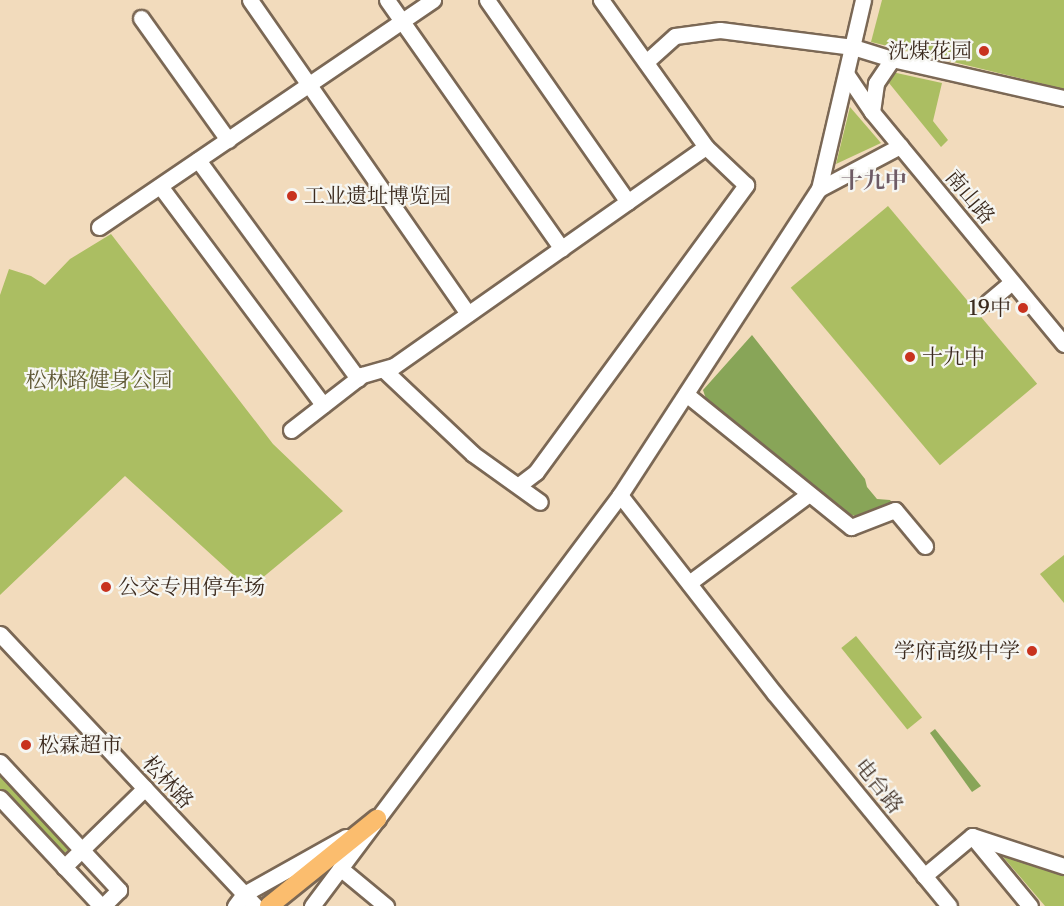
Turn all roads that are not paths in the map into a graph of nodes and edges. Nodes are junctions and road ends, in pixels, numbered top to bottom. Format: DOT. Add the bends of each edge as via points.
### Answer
graph roads {
  1 [pos="250,0"];
  2 [pos="387,0"];
  3 [pos="433,0"];
  4 [pos="487,0"];
  5 [pos="601,0"];
  6 [pos="863,0"];
  7 [pos="141,18"];
  8 [pos="402,21"];
  9 [pos="853,47"];
  10 [pos="892,60"];
  11 [pos="646,63"];
  12 [pos="847,75"];
  13 [pos="309,85"];
  14 [pos="1064,98"];
  15 [pos="872,112"];
  16 [pos="228,140"];
  17 [pos="900,146"];
  18 [pos="706,147"];
  19 [pos="198,160"];
  20 [pos="160,186"];
  21 [pos="819,189"];
  22 [pos="628,202"];
  23 [pos="99,227"];
  24 [pos="562,249"];
  25 [pos="1012,282"];
  26 [pos="988,302"];
  27 [pos="468,315"];
  28 [pos="1064,345"];
  29 [pos="384,370"];
  30 [pos="358,379"];
  31 [pos="686,394"];
  32 [pos="323,405"];
  33 [pos="291,430"];
  34 [pos="519,484"];
  35 [pos="809,494"];
  36 [pos="620,495"];
  37 [pos="540,502"];
  38 [pos="925,546"];
  39 [pos="689,583"];
  40 [pos="0,634"];
  41 [pos="0,762"];
  42 [pos="145,788"];
  43 [pos="0,798"];
  44 [pos="376,819"];
  45 [pos="972,837"];
  46 [pos="82,850"];
  47 [pos="1064,866"];
  48 [pos="64,867"];
  49 [pos="340,868"];
  50 [pos="924,876"];
  51 [pos="239,900"];
  52 [pos="106,905"];
  53 [pos="255,906"];
  54 [pos="269,906"];
  55 [pos="312,906"];
  56 [pos="387,906"];
  57 [pos="949,906"];
  58 [pos="1030,906"];
  1 -- 13 [label="street"];
  2 -- 8 [label="street"];
  3 -- 8 [label="street"];
  4 -- 22 [label="street"];
  5 -- 11 [label="street"];
  6 -- 9 [label="street"];
  7 -- 16 [label="street"];
  8 -- 13 [label="street"];
  8 -- 24 [label="street"];
  9 -- 10 [label="street"];
  9 -- 11 [label="street" via="720,30 675,36"];
  9 -- 12 [label="street"];
  10 -- 14 [label="street"];
  10 -- 15 [label="street" via="876,83"];
  11 -- 18 [label="street"];
  12 -- 15 [label="street, 南山路"];
  12 -- 21 [label="street"];
  13 -- 16 [label="street"];
  13 -- 27 [label="street"];
  15 -- 17 [label="street, 南山路"];
  16 -- 19 [label="street"];
  17 -- 21 [label="street"];
  17 -- 25 [label="street, 南山路"];
  18 -- 22 [label="street"];
  18 -- 34 [label="street" via="746,185 536,472"];
  19 -- 20 [label="street"];
  19 -- 30 [label="street"];
  20 -- 23 [label="street"];
  20 -- 32 [label="street"];
  21 -- 31 [label="street"];
  22 -- 24 [label="street"];
  24 -- 27 [label="street"];
  25 -- 26 [label="street"];
  25 -- 28 [label="street, 南山路"];
  27 -- 29 [label="street"];
  29 -- 30 [label="street"];
  29 -- 34 [label="street" via="473,454"];
  30 -- 32 [label="street"];
  31 -- 35 [label="street"];
  31 -- 36 [label="street"];
  32 -- 33 [label="street"];
  34 -- 37 [label="street"];
  35 -- 38 [label="street" via="851,527 895,510"];
  35 -- 39 [label="street"];
  36 -- 39 [label="street, 电台路"];
  36 -- 44 [label="street"];
  39 -- 50 [label="street, 电台路"];
  40 -- 42 [label="street, 松林路"];
  41 -- 46 [label="street"];
  42 -- 46 [label="street"];
  42 -- 51 [label="street, 松林路"];
  43 -- 48 [label="street"];
  44 -- 49 [label="street"];
  44 -- 51 [label="street"];
  44 -- 54 [label="main road"];
  45 -- 47 [label="street"];
  45 -- 50 [label="street"];
  45 -- 58 [label="street"];
  46 -- 48 [label="street"];
  46 -- 52 [label="street" via="118,890"];
  48 -- 52 [label="street"];
  49 -- 55 [label="street"];
  49 -- 56 [label="street"];
  50 -- 57 [label="street, 电台路"];
  51 -- 53 [label="street, 松林路"];
}
